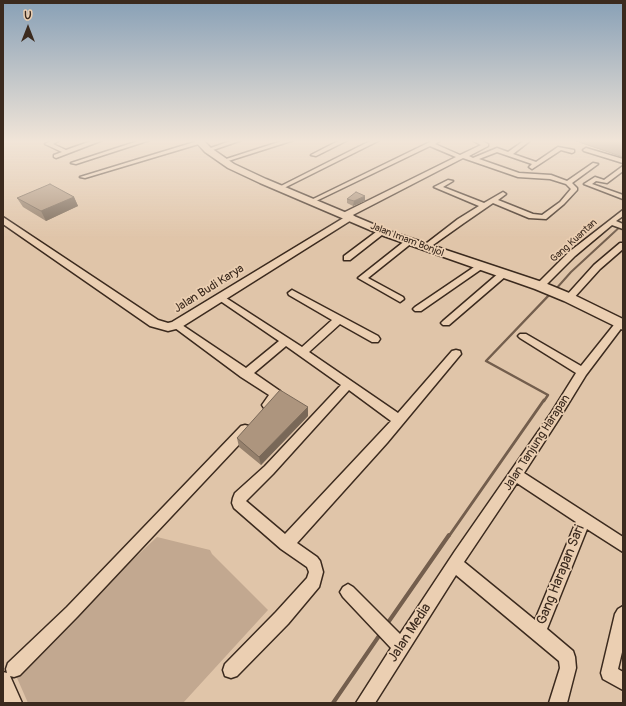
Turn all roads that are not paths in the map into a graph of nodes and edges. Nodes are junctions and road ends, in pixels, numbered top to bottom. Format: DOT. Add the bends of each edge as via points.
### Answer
graph roads {
  1 [pos="99,173"];
  2 [pos="245,173"];
  3 [pos="310,173"];
  4 [pos="370,173"];
  5 [pos="441,173"];
  6 [pos="512,173"];
  7 [pos="522,173"];
  8 [pos="539,173"];
  9 [pos="582,173"];
  10 [pos="617,173"];
  11 [pos="518,175"];
  12 [pos="544,176"];
  13 [pos="83,178"];
  14 [pos="450,181"];
  15 [pos="428,183"];
  16 [pos="568,183"];
  17 [pos="280,188"];
  18 [pos="503,194"];
  19 [pos="623,197"];
  20 [pos="312,201"];
  21 [pos="494,201"];
  22 [pos="485,206"];
  23 [pos="623,212"];
  24 [pos="348,216"];
  25 [pos="3,220"];
  26 [pos="617,224"];
  27 [pos="384,231"];
  28 [pos="410,242"];
  29 [pos="623,245"];
  30 [pos="426,248"];
  31 [pos="347,258"];
  32 [pos="480,266"];
  33 [pos="503,274"];
  34 [pos="541,286"];
  35 [pos="292,293"];
  36 [pos="567,297"];
  37 [pos="220,298"];
  38 [pos="400,299"];
  39 [pos="418,309"];
  40 [pos="340,320"];
  41 [pos="446,323"];
  42 [pos="622,324"];
  43 [pos="176,325"];
  44 [pos="524,336"];
  45 [pos="375,339"];
  46 [pos="286,342"];
  47 [pos="302,352"];
  48 [pos="456,354"];
  49 [pos="582,372"];
  50 [pos="245,374"];
  51 [pos="347,385"];
  52 [pos="399,420"];
  53 [pos="516,475"];
  54 [pos="584,519"];
  55 [pos="286,544"];
  56 [pos="623,545"];
  57 [pos="455,564"];
  58 [pos="348,592"];
  59 [pos="623,614"];
  60 [pos="538,632"];
  61 [pos="400,644"];
  62 [pos="231,670"];
  63 [pos="9,674"];
  64 [pos="623,682"];
  65 [pos="14,703"];
  66 [pos="365,703"];
  67 [pos="558,703"];
  1 -- 13 [label="street"];
  2 -- 17 [label="main road, Jalan Imam Bonjol"];
  3 -- 17 [label="street"];
  4 -- 20 [label="street"];
  5 -- 15 [label="street"];
  6 -- 11 [label="street"];
  7 -- 11 [label="street"];
  8 -- 12 [label="street"];
  9 -- 16 [label="street"];
  10 -- 19 [label="street" via="605,182 595,179 587,184"];
  11 -- 12 [label="street"];
  12 -- 16 [label="street"];
  14 -- 15 [label="street"];
  15 -- 22 [label="street"];
  15 -- 24 [label="street"];
  16 -- 21 [label="street" via="574,188 574,192 543,217 532,216"];
  17 -- 20 [label="main road, Jalan Imam Bonjol"];
  18 -- 21 [label="street"];
  20 -- 24 [label="main road, Jalan Imam Bonjol"];
  21 -- 22 [label="street"];
  22 -- 30 [label="street"];
  23 -- 26 [label="street, Gang Kuantan"];
  24 -- 27 [label="main road, Jalan Imam Bonjol"];
  24 -- 37 [label="street, Jalan Budi Karya"];
  25 -- 43 [label="street, Jalan Budi Karya" via="154,324 165,327"];
  26 -- 34 [label="street, Gang Kuantan" via="572,254"];
  27 -- 28 [label="main road, Jalan Imam Bonjol"];
  27 -- 31 [label="street"];
  28 -- 30 [label="main road, Jalan Imam Bonjol"];
  28 -- 38 [label="street" via="362,278"];
  29 -- 36 [label="street"];
  30 -- 32 [label="main road, Jalan Imam Bonjol"];
  32 -- 33 [label="main road, Jalan Imam Bonjol"];
  32 -- 39 [label="street"];
  33 -- 34 [label="main road, Jalan Imam Bonjol"];
  33 -- 41 [label="street"];
  34 -- 36 [label="main road, Jalan Imam Bonjol"];
  35 -- 40 [label="street"];
  36 -- 42 [label="main road, Jalan Imam Bonjol"];
  37 -- 43 [label="street, Jalan Budi Karya"];
  37 -- 46 [label="street"];
  40 -- 45 [label="street"];
  40 -- 47 [label="street"];
  42 -- 49 [label="street, Jalan Tanjung Harapan"];
  43 -- 50 [label="street"];
  44 -- 49 [label="street"];
  46 -- 47 [label="street"];
  46 -- 50 [label="street"];
  47 -- 51 [label="street"];
  48 -- 52 [label="street"];
  49 -- 53 [label="street, Jalan Tanjung Harapan"];
  50 -- 63 [label="street" via="276,395 72,612"];
  51 -- 52 [label="street"];
  51 -- 55 [label="street" via="240,498 240,503"];
  52 -- 55 [label="street"];
  53 -- 54 [label="street"];
  53 -- 57 [label="street, Jalan Tanjung Harapan"];
  54 -- 56 [label="street"];
  54 -- 60 [label="street, Gang Harapan Sari"];
  55 -- 62 [label="street" via="312,562 316,569 315,579 282,618"];
  57 -- 60 [label="street, Gang Harapan Sari"];
  57 -- 61 [label="street, Jalan Media"];
  58 -- 61 [label="street"];
  59 -- 64 [label="street" via="609,673"];
  60 -- 67 [label="street, Gang Harapan Sari" via="568,660"];
  61 -- 66 [label="street, Jalan Media"];
  63 -- 65 [label="street"];
}
